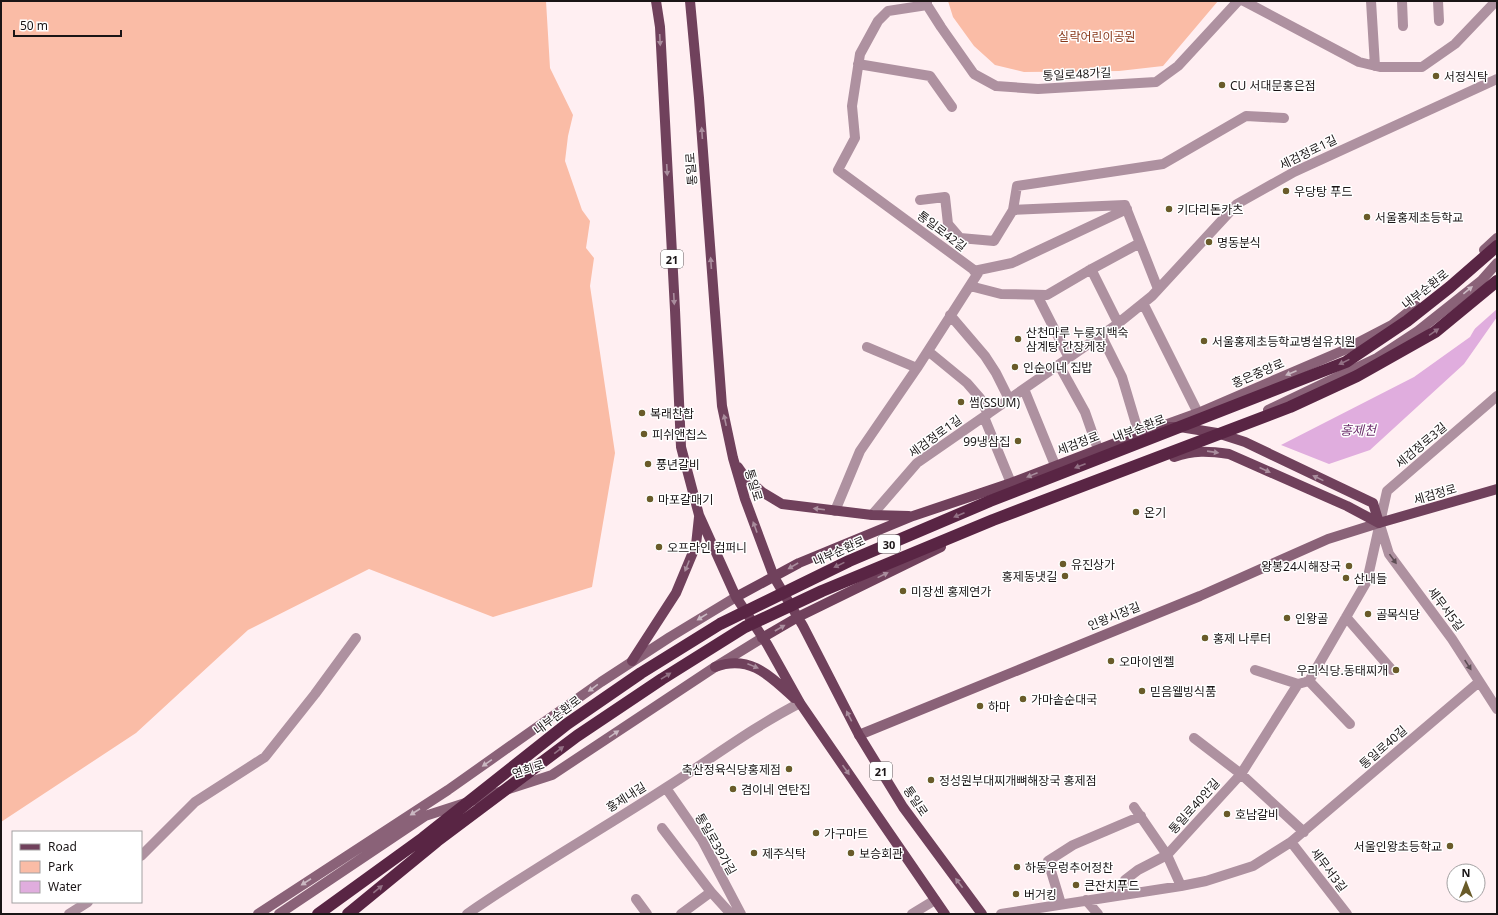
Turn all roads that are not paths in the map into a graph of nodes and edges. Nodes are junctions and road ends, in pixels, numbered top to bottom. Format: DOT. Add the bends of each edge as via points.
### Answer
graph roads {
  1 [pos="656,1"];
  2 [pos="690,1"];
  3 [pos="1238,1"];
  4 [pos="1244,1"];
  5 [pos="1371,1"];
  6 [pos="1402,1"];
  7 [pos="1438,1"];
  8 [pos="1496,1"];
  9 [pos="928,2"];
  10 [pos="1438,21"];
  11 [pos="1403,26"];
  12 [pos="858,64"];
  13 [pos="1375,66"];
  14 [pos="1497,79"];
  15 [pos="952,107"];
  16 [pos="1284,118"];
  17 [pos="920,200"];
  18 [pos="1126,207"];
  19 [pos="1013,210"];
  20 [pos="1497,238"];
  21 [pos="1140,243"];
  22 [pos="1497,246"];
  23 [pos="1497,263"];
  24 [pos="1091,269"];
  25 [pos="974,271"];
  26 [pos="1497,281"];
  27 [pos="970,286"];
  28 [pos="1158,289"];
  29 [pos="1037,295"];
  30 [pos="1143,303"];
  31 [pos="950,315"];
  32 [pos="1118,323"];
  33 [pos="1101,335"];
  34 [pos="867,347"];
  35 [pos="928,351"];
  36 [pos="1069,358"];
  37 [pos="1059,365"];
  38 [pos="917,368"];
  39 [pos="1024,389"];
  40 [pos="1497,396"];
  41 [pos="1009,399"];
  42 [pos="1198,413"];
  43 [pos="986,415"];
  44 [pos="1160,427"];
  45 [pos="1217,433"];
  46 [pos="1139,434"];
  47 [pos="1098,450"];
  48 [pos="733,458"];
  49 [pos="1056,465"];
  50 [pos="1011,483"];
  51 [pos="1497,489"];
  52 [pos="835,511"];
  53 [pos="699,515"];
  54 [pos="872,515"];
  55 [pos="913,516"];
  56 [pos="1379,523"];
  57 [pos="774,577"];
  58 [pos="736,597"];
  59 [pos="798,617"];
  60 [pos="1346,617"];
  61 [pos="356,638"];
  62 [pos="762,638"];
  63 [pos="632,661"];
  64 [pos="715,667"];
  65 [pos="1255,670"];
  66 [pos="1392,670"];
  67 [pos="1309,681"];
  68 [pos="1479,682"];
  69 [pos="1298,684"];
  70 [pos="800,704"];
  71 [pos="1497,709"];
  72 [pos="1350,724"];
  73 [pos="859,735"];
  74 [pos="1194,738"];
  75 [pos="1241,774"];
  76 [pos="666,788"];
  77 [pos="1134,807"];
  78 [pos="1141,816"];
  79 [pos="662,828"];
  80 [pos="1304,832"];
  81 [pos="1292,842"];
  82 [pos="142,855"];
  83 [pos="1167,855"];
  84 [pos="1181,886"];
  85 [pos="711,892"];
  86 [pos="1122,895"];
  87 [pos="636,898"];
  88 [pos="935,900"];
  89 [pos="1086,900"];
  90 [pos="86,903"];
  91 [pos="1061,904"];
  92 [pos="69,914"];
  93 [pos="258,914"];
  94 [pos="279,914"];
  95 [pos="318,914"];
  96 [pos="348,914"];
  97 [pos="467,914"];
  98 [pos="647,914"];
  99 [pos="681,914"];
  100 [pos="731,914"];
  101 [pos="741,914"];
  102 [pos="912,914"];
  103 [pos="945,914"];
  104 [pos="982,914"];
  105 [pos="1001,914"];
  106 [pos="1098,914"];
  107 [pos="1346,914"];
  1 -- 53 [label="main road, 통일로 / 21, one-way" via="660,27 681,447"];
  48 -- 2 [label="main road, 통일로 / 21, one-way" via="722,406"];
  3 -- 9 [label="street, 통일로48가길" via="1178,66 1156,82 1038,90 996,86 974,74 941,28"];
  4 -- 13 [label="street" via="1359,62"];
  5 -- 13 [label="street"];
  6 -- 11 [label="street"];
  7 -- 10 [label="street"];
  8 -- 13 [label="street" via="1455,44 1422,67"];
  9 -- 12 [label="street, 통일로42길" via="888,11 878,21 860,54"];
  12 -- 15 [label="street" via="930,76"];
  12 -- 25 [label="street, 통일로42길" via="852,106 855,138 838,170"];
  14 -- 28 [label="street, 세검정로1길" via="1294,172 1237,204"];
  16 -- 19 [label="street" via="1246,116 1163,164 1017,186"];
  17 -- 19 [label="street" via="945,197 948,224 960,238 994,241"];
  18 -- 19 [label="street"];
  18 -- 21 [label="street"];
  18 -- 25 [label="street" via="1012,263"];
  20 -- 42 [label="street, 홍은중앙로, one-way" via="1474,261 1392,325 1342,351"];
  21 -- 24 [label="street"];
  21 -- 28 [label="street"];
  22 -- 95 [label="highway, 내부순환로 / 30, one-way" via="1407,321 1346,362 983,504 849,561 720,624 641,673 568,724 423,838"];
  45 -- 23 [label="street, one-way" via="1376,358 1418,331"];
  24 -- 29 [label="street" via="1047,295"];
  24 -- 32 [label="street"];
  25 -- 27 [label="street" via="978,273"];
  96 -- 26 [label="highway, 30, one-way" via="437,841 577,736 662,678 745,627 822,591 993,520 1290,407 1357,376 1435,332"];
  27 -- 29 [label="street" via="1001,294"];
  27 -- 31 [label="street"];
  28 -- 30 [label="street, 세검정로1길"];
  29 -- 36 [label="street"];
  30 -- 32 [label="street, 세검정로1길"];
  30 -- 42 [label="street"];
  31 -- 35 [label="street"];
  31 -- 41 [label="street" via="985,356"];
  32 -- 33 [label="street, 세검정로1길"];
  33 -- 36 [label="street, 세검정로1길"];
  33 -- 46 [label="street" via="1122,378"];
  34 -- 38 [label="street"];
  35 -- 38 [label="street"];
  35 -- 43 [label="street" via="967,383 980,398"];
  36 -- 37 [label="street, 세검정로1길"];
  37 -- 39 [label="street, 세검정로1길"];
  37 -- 47 [label="street" via="1085,412"];
  38 -- 52 [label="street" via="860,451"];
  39 -- 41 [label="street, 세검정로1길"];
  39 -- 49 [label="street"];
  40 -- 56 [label="street, 세검정로3길" via="1387,491"];
  41 -- 43 [label="street, 세검정로1길"];
  42 -- 44 [label="street, 홍은중앙로"];
  43 -- 50 [label="street"];
  43 -- 54 [label="street, 세검정로1길" via="918,463"];
  44 -- 45 [label="main road, 세검정로" via="1180,427"];
  44 -- 46 [label="main road, 세검정로"];
  56 -- 45 [label="main road, 세검정로, one-way" via="1373,503 1245,442"];
  46 -- 47 [label="main road, 세검정로"];
  47 -- 49 [label="main road, 세검정로"];
  52 -- 48 [label="main road, one-way" via="782,504 762,492 745,477"];
  57 -- 48 [label="main road, 통일로 / 21, one-way" via="747,506"];
  49 -- 50 [label="main road, 세검정로, one-way"];
  50 -- 55 [label="main road, 세검정로"];
  51 -- 56 [label="main road, 세검정로"];
  52 -- 54 [label="main road"];
  53 -- 58 [label="main road, 통일로 / 21"];
  53 -- 63 [label="main road, one-way" via="696,545 676,593"];
  54 -- 55 [label="main road"];
  55 -- 57 [label="main road, 세검정로, one-way" via="799,563"];
  59 -- 56 [label="main road, one-way" via="949,543 1183,454 1208,451 1229,454 1347,506"];
  56 -- 60 [label="street" via="1367,581"];
  56 -- 68 [label="street, 세무서5길, one-way" via="1389,554 1452,639"];
  56 -- 73 [label="street, 인왕시장길" via="1328,539 1200,596"];
  57 -- 58 [label="main road, 연희로"];
  57 -- 59 [label="main road, 통일로 / 21"];
  58 -- 62 [label="main road, 통일로"];
  58 -- 63 [label="street, 연희로, one-way"];
  62 -- 59 [label="main road, 연희로, one-way"];
  73 -- 59 [label="main road, 통일로 / 21, one-way"];
  60 -- 66 [label="street"];
  60 -- 67 [label="street"];
  61 -- 82 [label="street" via="265,757 195,802"];
  62 -- 64 [label="street, 연희로"];
  62 -- 70 [label="main road, 통일로"];
  63 -- 93 [label="street, 연희로, one-way" via="448,790"];
  64 -- 70 [label="main road, one-way" via="733,662 756,667"];
  94 -- 64 [label="street, 연희로, one-way" via="425,816 552,775"];
  65 -- 69 [label="street"];
  67 -- 69 [label="street"];
  67 -- 72 [label="street"];
  68 -- 71 [label="street, 세무서5길"];
  68 -- 80 [label="street, 통일로40길"];
  69 -- 75 [label="street, 통일로40안길"];
  70 -- 76 [label="street, 홍제내길" via="775,716"];
  70 -- 88 [label="main road, 통일로, one-way"];
  104 -- 73 [label="main road, 통일로 / 21, one-way" via="903,807"];
  74 -- 75 [label="street"];
  75 -- 80 [label="street"];
  75 -- 83 [label="street, 통일로40안길"];
  76 -- 97 [label="street, 홍제내길"];
  76 -- 101 [label="street, 통일로39가길" via="702,840"];
  77 -- 78 [label="street, 통일로40안길"];
  78 -- 83 [label="street, 통일로40안길"];
  78 -- 91 [label="street" via="1074,845 1048,860"];
  79 -- 85 [label="street"];
  80 -- 81 [label="street, 통일로40길"];
  81 -- 84 [label="street, 통일로40길" via="1253,866"];
  81 -- 107 [label="street, 세무서3길"];
  83 -- 84 [label="street, 통일로40안길"];
  83 -- 86 [label="street" via="1125,880"];
  84 -- 86 [label="street, 통일로40길"];
  85 -- 99 [label="street"];
  85 -- 100 [label="street"];
  86 -- 89 [label="street, 통일로40길"];
  87 -- 98 [label="street"];
  88 -- 102 [label="street"];
  88 -- 103 [label="main road, 통일로"];
  89 -- 91 [label="street, 통일로40길"];
  89 -- 106 [label="street"];
  90 -- 92 [label="street"];
  91 -- 105 [label="street, 통일로40길"];
}
